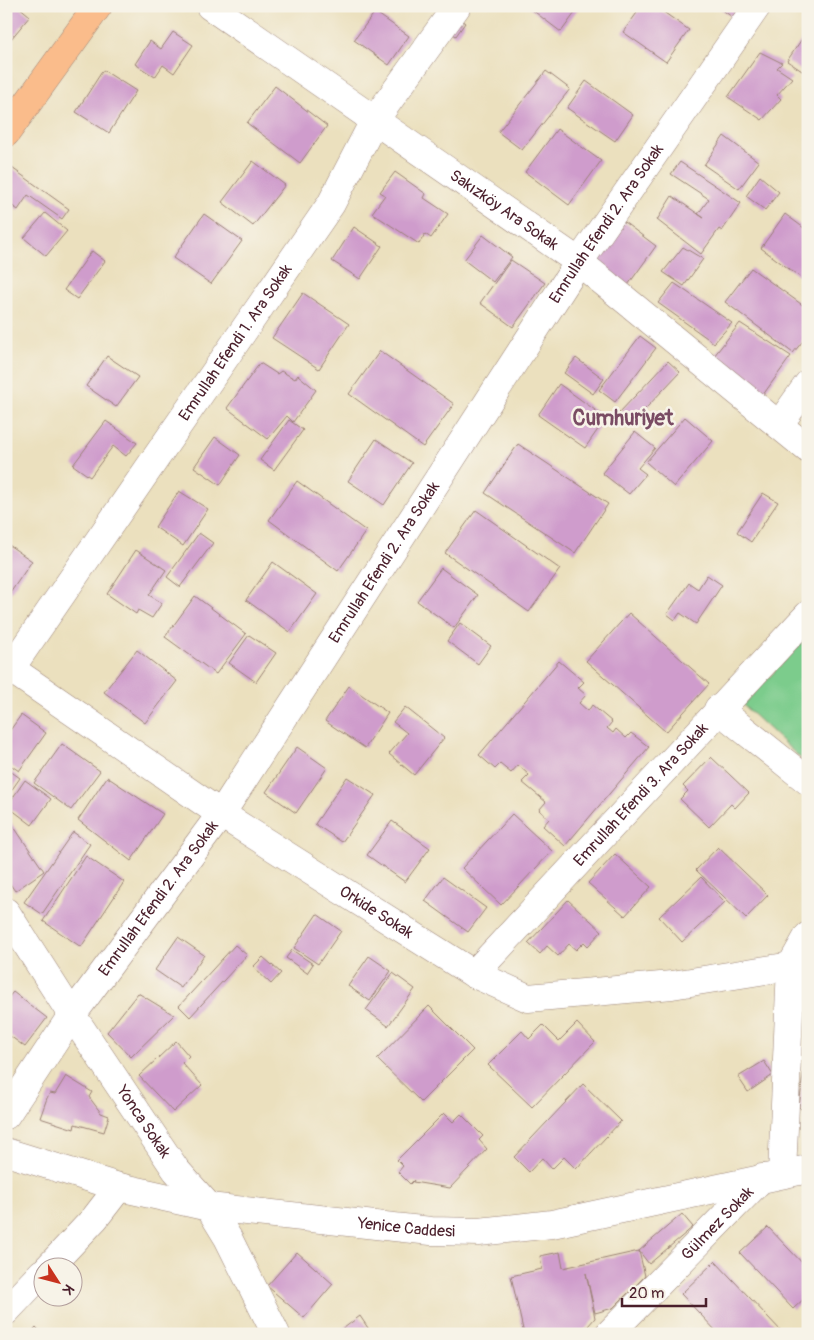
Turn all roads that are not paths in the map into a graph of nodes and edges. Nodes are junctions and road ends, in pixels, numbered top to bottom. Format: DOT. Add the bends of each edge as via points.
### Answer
graph roads {
  1 [pos="98,6"];
  2 [pos="210,6"];
  3 [pos="458,6"];
  4 [pos="756,6"];
  5 [pos="374,121"];
  6 [pos="6,133"];
  7 [pos="579,262"];
  8 [pos="808,384"];
  9 [pos="779,425"];
  10 [pos="808,449"];
  11 [pos="808,614"];
  12 [pos="9,672"];
  13 [pos="718,710"];
  14 [pos="808,781"];
  15 [pos="221,814"];
  16 [pos="6,912"];
  17 [pos="808,936"];
  18 [pos="791,966"];
  19 [pos="474,974"];
  20 [pos="72,1015"];
  21 [pos="6,1115"];
  22 [pos="6,1152"];
  23 [pos="784,1174"];
  24 [pos="118,1187"];
  25 [pos="208,1207"];
  26 [pos="57,1258"];
  27 [pos="32,1284"];
  28 [pos="6,1311"];
  29 [pos="276,1334"];
  30 [pos="609,1334"];
  1 -- 6 [label="main road"];
  2 -- 5 [label="street, Sakızköy Ara Sokak"];
  3 -- 5 [label="street, Emrullah Efendi 1. Ara Sokak"];
  4 -- 7 [label="street, Emrullah Efendi 2. Ara Sokak"];
  5 -- 7 [label="street, Sakızköy Ara Sokak"];
  5 -- 12 [label="street, Emrullah Efendi 1. Ara Sokak" via="331,204"];
  7 -- 9 [label="street, Sakızköy Ara Sokak"];
  7 -- 15 [label="street, Emrullah Efendi 2. Ara Sokak"];
  8 -- 9 [label="street"];
  9 -- 10 [label="street, Sakızköy Ara Sokak"];
  11 -- 13 [label="street, Emrullah Efendi 3. Ara Sokak"];
  12 -- 15 [label="street, Orkide Sokak"];
  13 -- 14 [label="street"];
  13 -- 19 [label="street, Emrullah Efendi 3. Ara Sokak"];
  15 -- 19 [label="street, Orkide Sokak"];
  15 -- 20 [label="street, Emrullah Efendi 2. Ara Sokak"];
  16 -- 20 [label="street, Yonca Sokak"];
  17 -- 18 [label="street"];
  18 -- 19 [label="street, Orkide Sokak" via="672,985 528,998"];
  18 -- 23 [label="street"];
  20 -- 21 [label="street, Emrullah Efendi 2. Ara Sokak"];
  20 -- 25 [label="street, Yonca Sokak" via="176,1170"];
  22 -- 24 [label="street, Yenice Caddesi"];
  23 -- 25 [label="street, Yenice Caddesi" via="552,1224 478,1232 431,1231"];
  23 -- 30 [label="street, Gülmez Sokak"];
  24 -- 25 [label="street, Yenice Caddesi"];
  24 -- 26 [label="street" via="95,1218"];
  25 -- 29 [label="street, Yonca Sokak" via="228,1238"];
  27 -- 28 [label="street"];
}
